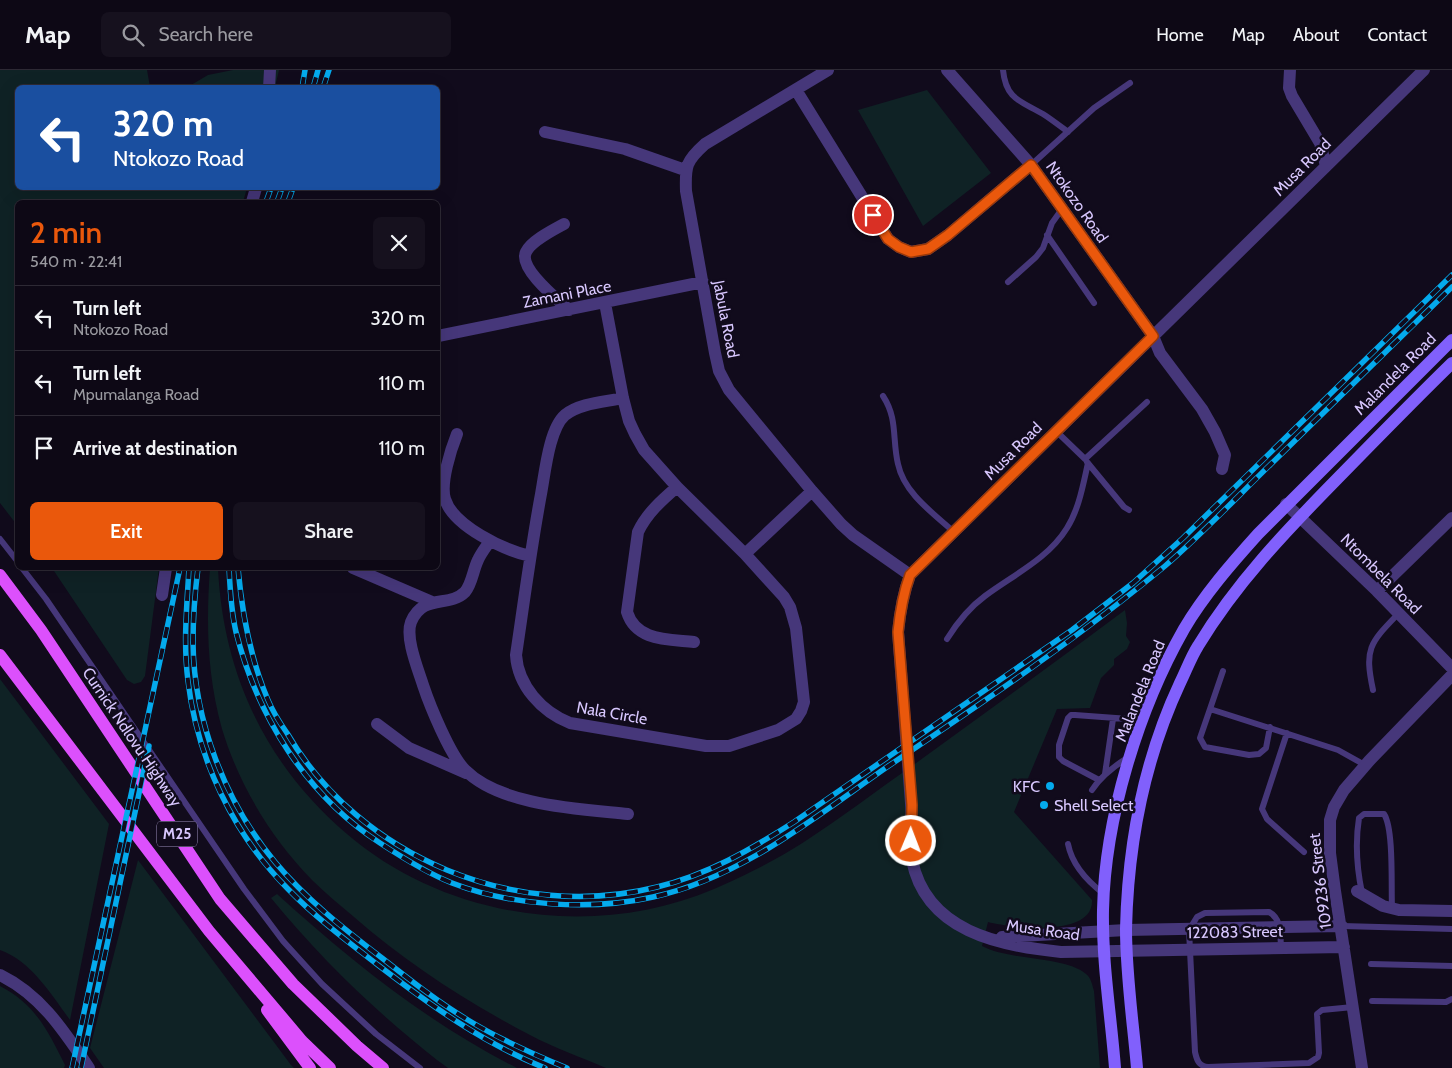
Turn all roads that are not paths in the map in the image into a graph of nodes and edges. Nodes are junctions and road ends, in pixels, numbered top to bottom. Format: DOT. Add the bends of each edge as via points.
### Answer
graph roads {
  1 [pos="270,70"];
  2 [pos="828,70"];
  3 [pos="947,70"];
  4 [pos="1002,70"];
  5 [pos="1290,70"];
  6 [pos="1424,70"];
  7 [pos="1130,83"];
  8 [pos="269,85"];
  9 [pos="796,90"];
  10 [pos="545,132"];
  11 [pos="1068,132"];
  12 [pos="1031,165"];
  13 [pos="1326,166"];
  14 [pos="685,170"];
  15 [pos="1062,209"];
  16 [pos="564,224"];
  17 [pos="1048,235"];
  18 [pos="703,282"];
  19 [pos="1008,282"];
  20 [pos="605,303"];
  21 [pos="1094,303"];
  22 [pos="569,310"];
  23 [pos="440,336"];
  24 [pos="1153,336"];
  25 [pos="1452,340"];
  26 [pos="1452,363"];
  27 [pos="883,396"];
  28 [pos="623,398"];
  29 [pos="1147,402"];
  30 [pos="1056,431"];
  31 [pos="457,434"];
  32 [pos="1086,461"];
  33 [pos="1222,469"];
  34 [pos="677,487"];
  35 [pos="812,491"];
  36 [pos="1286,504"];
  37 [pos="1129,510"];
  38 [pos="1299,517"];
  39 [pos="1452,518"];
  40 [pos="954,532"];
  41 [pos="0,539"];
  42 [pos="490,541"];
  43 [pos="744,554"];
  44 [pos="530,556"];
  45 [pos="15,558"];
  46 [pos="24,570"];
  47 [pos="166,570"];
  48 [pos="358,570"];
  49 [pos="0,575"];
  50 [pos="910,575"];
  51 [pos="1377,591"];
  52 [pos="162,595"];
  53 [pos="432,602"];
  54 [pos="1399,614"];
  55 [pos="947,639"];
  56 [pos="694,642"];
  57 [pos="0,654"];
  58 [pos="1452,668"];
  59 [pos="1223,671"];
  60 [pos="1452,675"];
  61 [pos="1373,690"];
  62 [pos="1210,709"];
  63 [pos="1113,719"];
  64 [pos="1143,720"];
  65 [pos="377,724"];
  66 [pos="1270,727"];
  67 [pos="1287,733"];
  68 [pos="1131,756"];
  69 [pos="1365,766"];
  70 [pos="1105,774"];
  71 [pos="472,776"];
  72 [pos="1099,780"];
  73 [pos="1092,790"];
  74 [pos="628,814"];
  75 [pos="1068,844"];
  76 [pos="1304,852"];
  77 [pos="1360,892"];
  78 [pos="1104,894"];
  79 [pos="1392,908"];
  80 [pos="1452,911"];
  81 [pos="1342,926"];
  82 [pos="1280,928"];
  83 [pos="1452,928"];
  84 [pos="1126,930"];
  85 [pos="1189,930"];
  86 [pos="209,931"];
  87 [pos="1103,931"];
  88 [pos="984,938"];
  89 [pos="1344,947"];
  90 [pos="1281,948"];
  91 [pos="1189,949"];
  92 [pos="1127,950"];
  93 [pos="1104,952"];
  94 [pos="1371,964"];
  95 [pos="1452,966"];
  96 [pos="0,975"];
  97 [pos="1452,999"];
  98 [pos="1372,1001"];
  99 [pos="1353,1007"];
  100 [pos="89,1068"];
  101 [pos="310,1068"];
  102 [pos="330,1068"];
  103 [pos="383,1068"];
  104 [pos="420,1068"];
  105 [pos="1114,1068"];
  106 [pos="1137,1068"];
  107 [pos="1362,1068"];
  1 -- 8 [label="street"];
  2 -- 9 [label="street"];
  3 -- 12 [label="street, Ntokozo Road"];
  4 -- 11 [label="lane" via="1008,90 1018,102 1042,113"];
  5 -- 13 [label="street" via="1289,88 1320,142"];
  6 -- 13 [label="street, Musa Road"];
  7 -- 11 [label="lane" via="1094,108"];
  9 -- 12 [label="street" via="888,239 911,252 928,249 941,240"];
  9 -- 14 [label="street" via="705,144 691,158"];
  10 -- 14 [label="street" via="625,149"];
  11 -- 12 [label="lane"];
  12 -- 15 [label="street, Ntokozo Road"];
  13 -- 24 [label="street, Musa Road"];
  14 -- 18 [label="street, Jabula Road"];
  15 -- 17 [label="lane"];
  15 -- 24 [label="street, Ntokozo Road"];
  16 -- 22 [label="street" via="532,245 525,256 530,270"];
  17 -- 19 [label="lane" via="1036,257"];
  17 -- 21 [label="lane"];
  18 -- 20 [label="street, Zamani Place"];
  18 -- 35 [label="street, Jabula Road" via="719,371 729,390"];
  20 -- 22 [label="street, Zamani Place"];
  20 -- 28 [label="street, Nala Circle"];
  22 -- 23 [label="street, Zamani Place"];
  24 -- 30 [label="street, Musa Road"];
  24 -- 33 [label="street, Ntokozo Road" via="1160,353 1215,432 1225,455"];
  25 -- 36 [label="main road, Malandela Road"];
  26 -- 38 [label="main road, Malandela Road"];
  27 -- 40 [label="lane" via="892,411 898,464 903,478 924,505"];
  28 -- 34 [label="street, Nala Circle" via="629,421 644,450"];
  28 -- 44 [label="street, Nala Circle" via="581,407 560,421 550,450"];
  29 -- 32 [label="lane"];
  30 -- 32 [label="lane"];
  30 -- 40 [label="street, Musa Road"];
  31 -- 42 [label="street" via="449,453 445,499 457,517"];
  32 -- 37 [label="lane"];
  32 -- 55 [label="lane" via="1080,499 1067,529 1028,567 983,597"];
  34 -- 43 [label="street, Nala Circle"];
  34 -- 56 [label="street" via="649,513 638,532 627,612 629,620 641,633"];
  35 -- 43 [label="street"];
  35 -- 50 [label="street, Jabula Road" via="853,535"];
  36 -- 38 [label="street, Ntombela Road"];
  36 -- 64 [label="main road, Malandela Road" via="1228,568 1185,628 1162,672"];
  38 -- 51 [label="street, Ntombela Road"];
  38 -- 84 [label="main road, Malandela Road" via="1245,578 1197,647 1168,710 1135,825"];
  39 -- 51 [label="street"];
  40 -- 50 [label="street, Musa Road"];
  41 -- 45 [label="lane"];
  42 -- 44 [label="street"];
  42 -- 53 [label="street" via="478,558 465,591 450,600"];
  43 -- 44 [label="street, Nala Circle" via="790,607 796,628 804,702 798,715 778,730 722,747 570,723 556,718 547,710 525,685 517,667"];
  46 -- 104 [label="lane" via="283,941 322,984 376,1034"];
  47 -- 52 [label="street"];
  48 -- 53 [label="street"];
  49 -- 103 [label="main road, Curnick Ndlovu Highway / M25" via="41,630 220,900 293,984"];
  50 -- 88 [label="street, Musa Road" via="901,601 898,632 912,805 911,859 924,892 942,914"];
  51 -- 54 [label="street, Ntombela Road"];
  53 -- 71 [label="street" via="412,620 409,628 412,648 428,697 452,750"];
  54 -- 58 [label="street, Ntombela Road"];
  54 -- 61 [label="lane" via="1370,647 1369,671"];
  57 -- 86 [label="main road, M25"];
  59 -- 62 [label="lane"];
  60 -- 69 [label="street, 109236 Street"];
  62 -- 66 [label="lane"];
  62 -- 66 [label="lane" via="1200,738 1205,747 1260,754 1266,748"];
  63 -- 64 [label="lane"];
  63 -- 70 [label="lane"];
  63 -- 72 [label="lane" via="1071,715 1059,745 1059,757 1063,761"];
  64 -- 68 [label="main road, Malandela Road"];
  65 -- 71 [label="street" via="409,748"];
  66 -- 67 [label="lane"];
  67 -- 69 [label="lane" via="1338,750"];
  67 -- 76 [label="lane" via="1262,809 1268,819"];
  68 -- 70 [label="lane"];
  68 -- 78 [label="main road, Malandela Road" via="1111,836"];
  69 -- 81 [label="street, 109236 Street" via="1344,790 1330,820 1330,853"];
  70 -- 72 [label="lane"];
  71 -- 74 [label="street" via="496,789 532,801"];
  72 -- 73 [label="lane"];
  75 -- 78 [label="lane" via="1075,864"];
  77 -- 79 [label="street"];
  77 -- 79 [label="lane" via="1359,818 1364,814 1384,814 1390,846"];
  78 -- 87 [label="main road, Malandela Road"];
  79 -- 80 [label="street"];
  81 -- 82 [label="street, 122083 Street"];
  81 -- 83 [label="lane"];
  81 -- 89 [label="street, 109236 Street"];
  82 -- 85 [label="street, 122083 Street"];
  82 -- 90 [label="lane"];
  84 -- 85 [label="street, 122083 Street"];
  84 -- 87 [label="street, Musa Road"];
  84 -- 92 [label="main road, Malandela Road"];
  85 -- 91 [label="lane"];
  86 -- 101 [label="main road"];
  86 -- 102 [label="main road, M25" via="302,1041"];
  87 -- 88 [label="street, Musa Road"];
  87 -- 93 [label="main road, Malandela Road"];
  88 -- 93 [label="street, Musa Road" via="1046,950"];
  89 -- 90 [label="street, 122083 Street"];
  89 -- 99 [label="street, 109236 Street"];
  90 -- 91 [label="street, 122083 Street"];
  91 -- 92 [label="street, 122083 Street"];
  91 -- 99 [label="lane" via="1195,1052 1202,1066 1309,1063 1319,1053 1317,1014 1322,1010"];
  92 -- 93 [label="street, Musa Road"];
  92 -- 106 [label="main road, Malandela Road"];
  93 -- 105 [label="main road, Malandela Road"];
  94 -- 95 [label="lane"];
  96 -- 100 [label="street" via="19,985 41,1004"];
  97 -- 98 [label="lane" via="1446,1002"];
  99 -- 107 [label="street, 109236 Street"];
}
